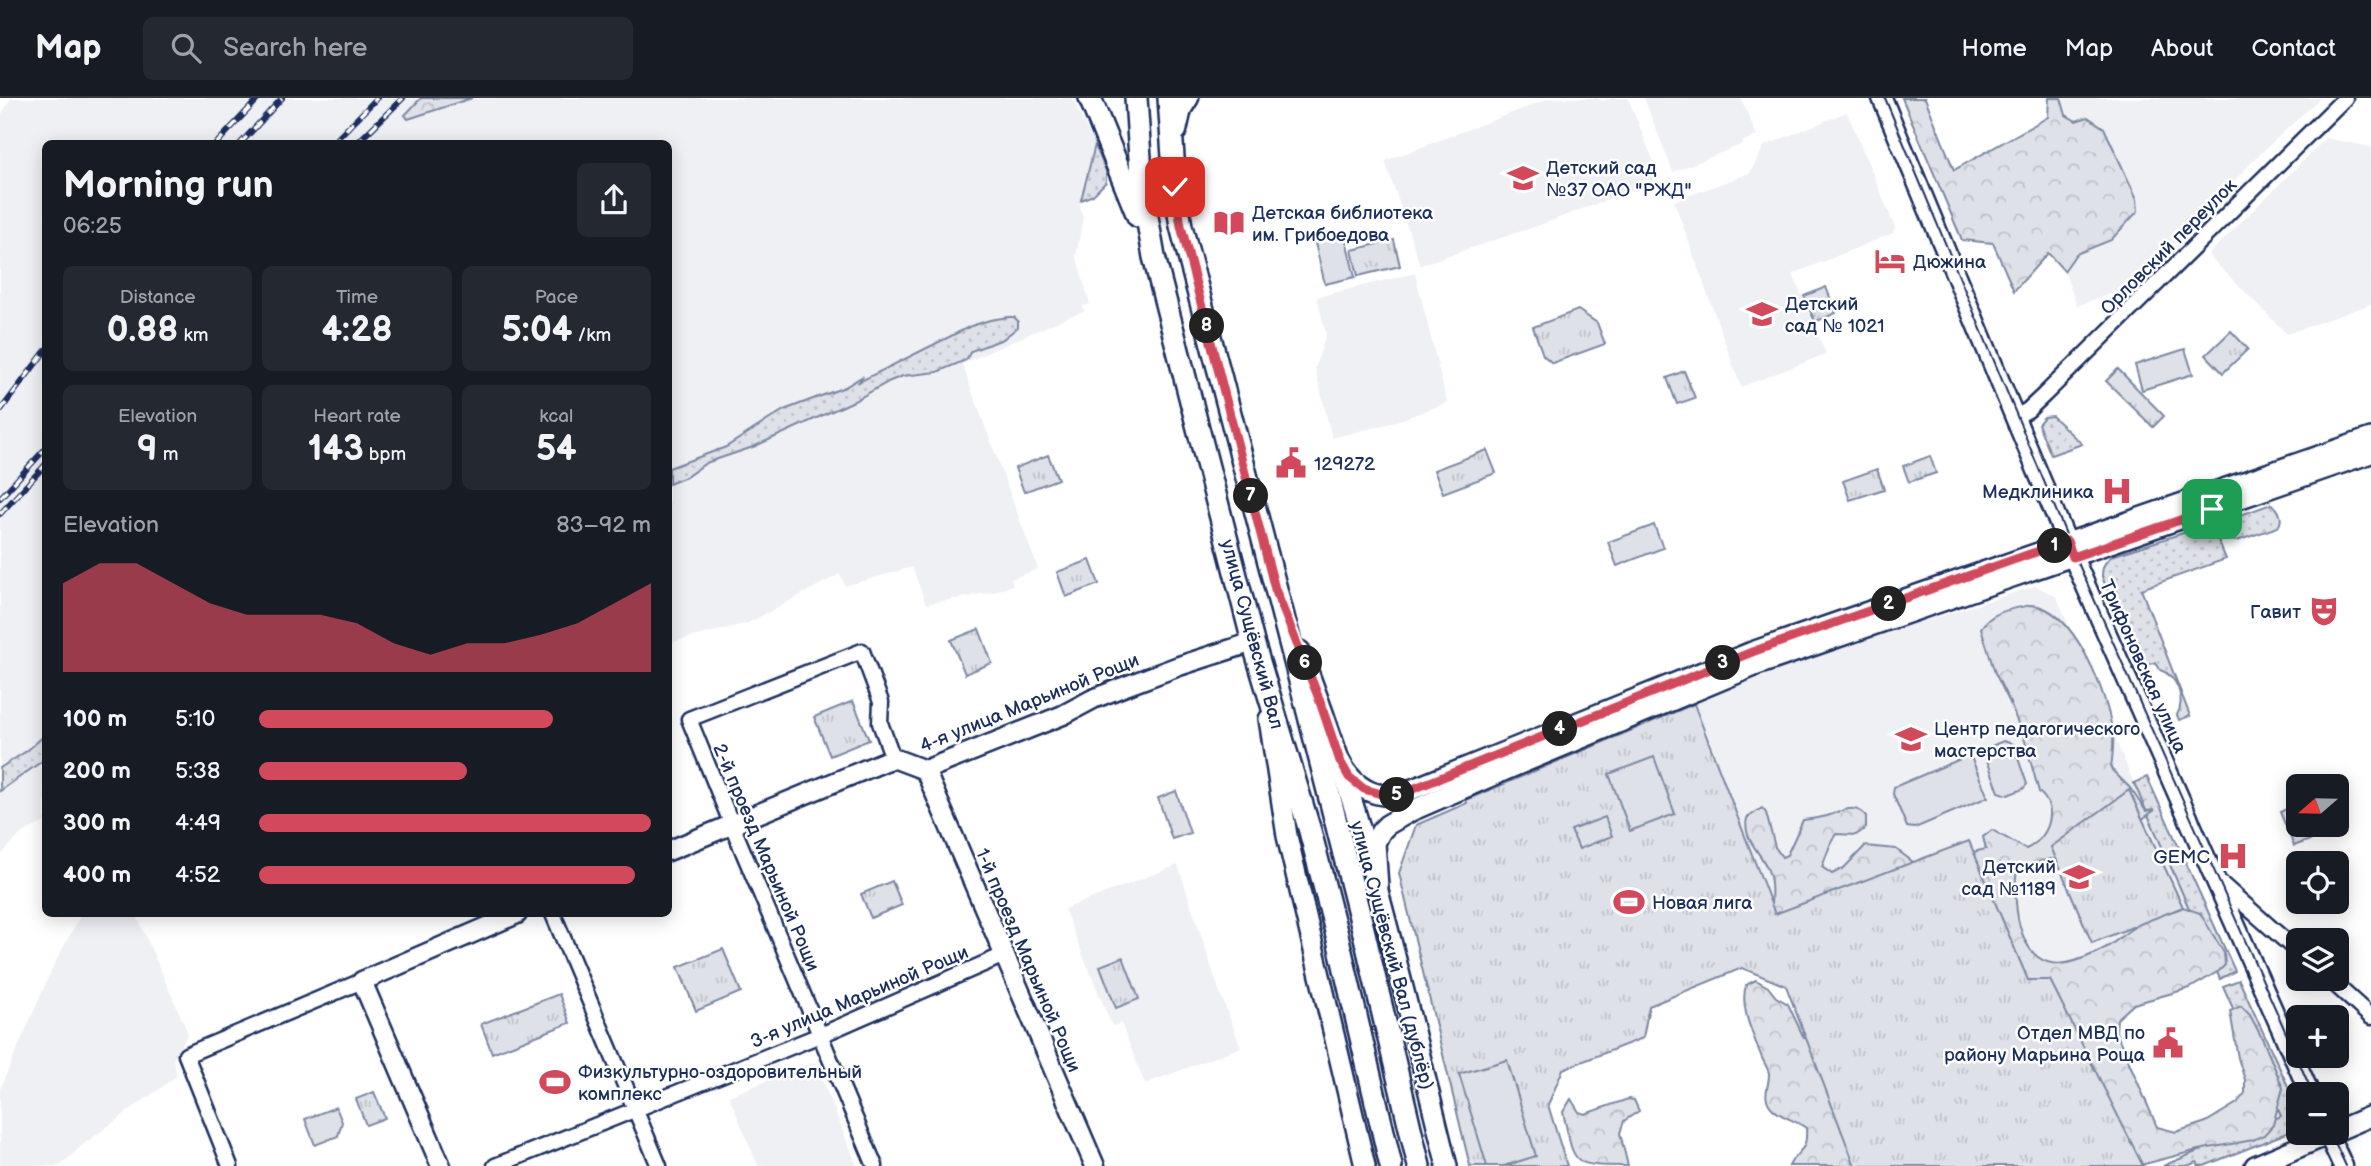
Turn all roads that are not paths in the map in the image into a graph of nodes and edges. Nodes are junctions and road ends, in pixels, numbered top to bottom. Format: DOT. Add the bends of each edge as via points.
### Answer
graph roads {
  1 [pos="1090,98"];
  2 [pos="1136,98"];
  3 [pos="1169,98"];
  4 [pos="1182,98"];
  5 [pos="1189,98"];
  6 [pos="1882,98"];
  7 [pos="2345,98"];
  8 [pos="1177,131"];
  9 [pos="1175,187"];
  10 [pos="1154,257"];
  11 [pos="2014,418"];
  12 [pos="2371,438"];
  13 [pos="2371,453"];
  14 [pos="2070,549"];
  15 [pos="1275,589"];
  16 [pos="1253,642"];
  17 [pos="1265,686"];
  18 [pos="893,758"];
  19 [pos="1340,761"];
  20 [pos="925,770"];
  21 [pos="732,825"];
  22 [pos="672,849"];
  23 [pos="2213,877"];
  24 [pos="1378,887"];
  25 [pos="510,917"];
  26 [pos="554,917"];
  27 [pos="2286,941"];
  28 [pos="1004,954"];
  29 [pos="362,981"];
  30 [pos="2342,991"];
  31 [pos="2371,1017"];
  32 [pos="821,1035"];
  33 [pos="2305,1082"];
  34 [pos="635,1111"];
  35 [pos="2371,1116"];
  36 [pos="2349,1126"];
  37 [pos="1359,1140"];
  38 [pos="2304,1145"];
  39 [pos="2336,1145"];
  40 [pos="230,1166"];
  41 [pos="441,1166"];
  42 [pos="495,1166"];
  43 [pos="659,1166"];
  44 [pos="875,1166"];
  45 [pos="1095,1166"];
  46 [pos="1356,1166"];
  47 [pos="1364,1166"];
  48 [pos="1391,1166"];
  49 [pos="1419,1166"];
  50 [pos="1447,1166"];
  51 [pos="2255,1166"];
  52 [pos="2343,1166"];
  1 -- 10 [label="main road"];
  2 -- 10 [label="main road, улица Сущёвский Вал" via="1142,188"];
  3 -- 9 [label="main road, улица Сущёвский Вал"];
  4 -- 8 [label="main road"];
  5 -- 8 [label="street"];
  6 -- 11 [label="street, Трифоновская улица"];
  7 -- 11 [label="street, Орловский переулок" via="2045,395"];
  8 -- 9 [label="main road"];
  9 -- 15 [label="main road, улица Сущёвский Вал" via="1181,226"];
  10 -- 16 [label="main road, улица Сущёвский Вал"];
  11 -- 14 [label="street, Трифоновская улица"];
  12 -- 14 [label="main road"];
  13 -- 14 [label="main road"];
  14 -- 19 [label="main road" via="1752,652 1403,793 1388,796 1364,789 1349,777"];
  14 -- 23 [label="street, Трифоновская улица"];
  14 -- 24 [label="main road" via="1757,665 1411,811 1377,836"];
  15 -- 19 [label="main road, улица Сущёвский Вал (дублёр)"];
  15 -- 49 [label="main road, улица Сущёвский Вал"];
  16 -- 17 [label="main road, улица Сущёвский Вал"];
  16 -- 20 [label="street, 4-я улица Марьиной Рощи" via="1123,687"];
  17 -- 37 [label="main road" via="1287,836"];
  17 -- 48 [label="main road, улица Сущёвский Вал" via="1310,831"];
  18 -- 20 [label="street, 4-я улица Марьиной Рощи"];
  18 -- 21 [label="street"];
  18 -- 21 [label="street, 2-й проезд Марьиной Рощи" via="880,723 881,702 862,651 690,719"];
  19 -- 24 [label="main road, улица Сущёвский Вал (дублёр)"];
  20 -- 28 [label="street, 1-й проезд Марьиной Рощи"];
  21 -- 22 [label="street"];
  21 -- 32 [label="street, 2-й проезд Марьиной Рощи"];
  23 -- 27 [label="street"];
  23 -- 33 [label="street, Трифоновская улица"];
  24 -- 50 [label="main road, улица Сущёвский Вал (дублёр)"];
  25 -- 29 [label="street"];
  26 -- 34 [label="street"];
  28 -- 32 [label="street, 3-я улица Марьиной Рощи"];
  28 -- 45 [label="street, 1-й проезд Марьиной Рощи"];
  29 -- 40 [label="street" via="186,1055"];
  29 -- 41 [label="street"];
  30 -- 31 [label="street"];
  32 -- 34 [label="street, 3-я улица Марьиной Рощи"];
  32 -- 44 [label="street, 2-й проезд Марьиной Рощи"];
  34 -- 42 [label="street, 3-я улица Марьиной Рощи"];
  34 -- 43 [label="street"];
  35 -- 36 [label="main road"];
  37 -- 46 [label="street"];
  37 -- 47 [label="main road"];
  38 -- 51 [label="main road"];
  39 -- 52 [label="street"];
}
